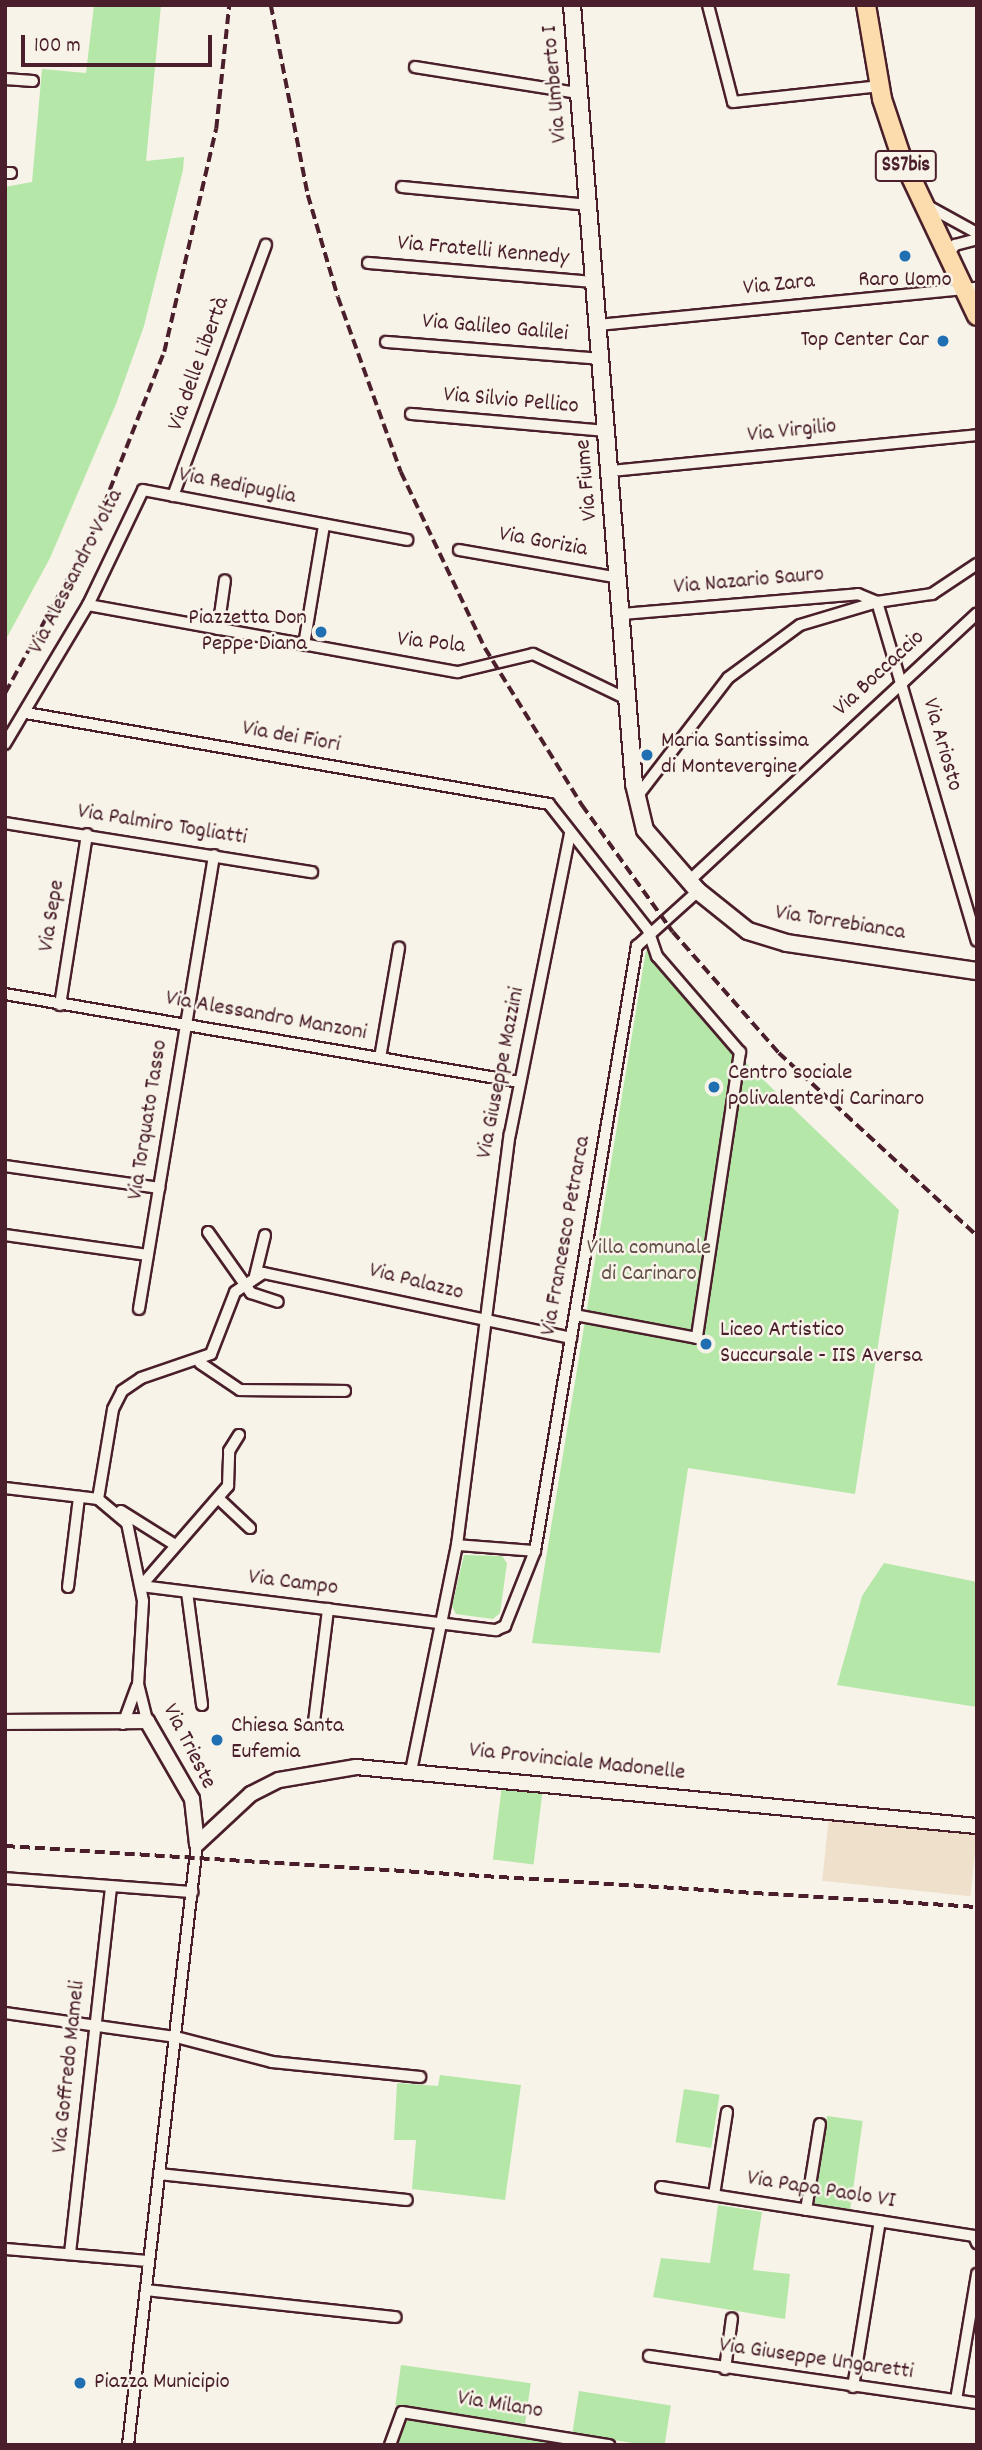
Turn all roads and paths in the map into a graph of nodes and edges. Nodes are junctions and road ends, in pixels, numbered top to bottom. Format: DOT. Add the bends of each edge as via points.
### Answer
graph roads {
  1 [pos="572,5"];
  2 [pos="708,5"];
  3 [pos="866,5"];
  4 [pos="415,67"];
  5 [pos="5,79"];
  6 [pos="33,80"];
  7 [pos="880,86"];
  8 [pos="578,93"];
  9 [pos="584,159"];
  10 [pos="402,187"];
  11 [pos="923,203"];
  12 [pos="589,205"];
  13 [pos="977,233"];
  14 [pos="977,239"];
  15 [pos="266,245"];
  16 [pos="947,256"];
  17 [pos="368,263"];
  18 [pos="594,282"];
  19 [pos="970,289"];
  20 [pos="977,316"];
  21 [pos="598,325"];
  22 [pos="386,342"];
  23 [pos="600,359"];
  24 [pos="411,414"];
  25 [pos="607,431"];
  26 [pos="977,435"];
  27 [pos="611,471"];
  28 [pos="143,491"];
  29 [pos="173,496"];
  30 [pos="324,525"];
  31 [pos="407,540"];
  32 [pos="459,550"];
  33 [pos="977,564"];
  34 [pos="620,578"];
  35 [pos="225,580"];
  36 [pos="877,602"];
  37 [pos="88,605"];
  38 [pos="977,613"];
  39 [pos="622,614"];
  40 [pos="218,629"];
  41 [pos="304,645"];
  42 [pos="901,683"];
  43 [pos="629,700"];
  44 [pos="26,713"];
  45 [pos="5,744"];
  46 [pos="636,798"];
  47 [pos="5,823"];
  48 [pos="87,834"];
  49 [pos="570,834"];
  50 [pos="214,855"];
  51 [pos="312,872"];
  52 [pos="694,886"];
  53 [pos="648,930"];
  54 [pos="977,942"];
  55 [pos="399,948"];
  56 [pos="977,971"];
  57 [pos="5,994"];
  58 [pos="60,1004"];
  59 [pos="186,1025"];
  60 [pos="380,1058"];
  61 [pos="520,1082"];
  62 [pos="5,1166"];
  63 [pos="159,1188"];
  64 [pos="208,1232"];
  65 [pos="265,1235"];
  66 [pos="5,1236"];
  67 [pos="148,1255"];
  68 [pos="250,1279"];
  69 [pos="278,1302"];
  70 [pos="139,1309"];
  71 [pos="575,1315"];
  72 [pos="483,1320"];
  73 [pos="571,1338"];
  74 [pos="200,1363"];
  75 [pos="345,1391"];
  76 [pos="240,1435"];
  77 [pos="5,1488"];
  78 [pos="79,1497"];
  79 [pos="218,1498"];
  80 [pos="98,1499"];
  81 [pos="113,1506"];
  82 [pos="250,1528"];
  83 [pos="174,1545"];
  84 [pos="457,1545"];
  85 [pos="535,1551"];
  86 [pos="141,1586"];
  87 [pos="68,1587"];
  88 [pos="187,1592"];
  89 [pos="328,1609"];
  90 [pos="440,1624"];
  91 [pos="138,1684"];
  92 [pos="201,1705"];
  93 [pos="147,1721"];
  94 [pos="5,1722"];
  95 [pos="314,1722"];
  96 [pos="123,1724"];
  97 [pos="411,1771"];
  98 [pos="977,1826"];
  99 [pos="197,1844"];
  100 [pos="5,1878"];
  101 [pos="111,1886"];
  102 [pos="192,1892"];
  103 [pos="5,2013"];
  104 [pos="96,2025"];
  105 [pos="176,2037"];
  106 [pos="421,2077"];
  107 [pos="727,2112"];
  108 [pos="820,2124"];
  109 [pos="159,2174"];
  110 [pos="661,2187"];
  111 [pos="714,2195"];
  112 [pos="407,2200"];
  113 [pos="806,2210"];
  114 [pos="880,2221"];
  115 [pos="975,2240"];
  116 [pos="5,2249"];
  117 [pos="70,2253"];
  118 [pos="149,2261"];
  119 [pos="977,2274"];
  120 [pos="146,2290"];
  121 [pos="396,2317"];
  122 [pos="732,2318"];
  123 [pos="649,2356"];
  124 [pos="725,2369"];
  125 [pos="853,2387"];
  126 [pos="956,2400"];
  127 [pos="977,2403"];
  128 [pos="128,2445"];
  129 [pos="390,2445"];
  130 [pos="609,2445"];
  1 -- 8 [label="main road, Via Umberto I"];
  2 -- 7 [label="street" via="733,102"];
  3 -- 7 [label="main road, SS7bis"];
  4 -- 8 [label="street"];
  5 -- 6 [label="street"];
  7 -- 11 [label="main road, SS7bis"];
  8 -- 9 [label="main road, Via Umberto I"];
  9 -- 12 [label="main road, Via Fiume"];
  10 -- 12 [label="street"];
  11 -- 13 [label="street"];
  11 -- 16 [label="main road, SS7bis"];
  12 -- 18 [label="main road, Via Fiume"];
  14 -- 16 [label="street" via="955,245"];
  15 -- 29 [label="street, Via delle Libertà"];
  16 -- 19 [label="main road, SS7bis"];
  17 -- 18 [label="street, Via Fratelli Kennedy"];
  18 -- 21 [label="main road, Via Fiume"];
  19 -- 20 [label="main road, SS7bis"];
  19 -- 21 [label="street, Via Zara"];
  21 -- 23 [label="main road, Via Fiume"];
  22 -- 23 [label="street, Via Galileo Galilei"];
  23 -- 25 [label="main road, Via Fiume"];
  24 -- 25 [label="street, Via Silvio Pellico"];
  25 -- 27 [label="main road, Via Fiume"];
  26 -- 27 [label="street, Via Virgilio"];
  27 -- 34 [label="main road, Via Fiume"];
  28 -- 29 [label="street, Via Redipuglia"];
  28 -- 37 [label="street, Via Alessandro Volta"];
  29 -- 30 [label="street, Via Redipuglia"];
  30 -- 31 [label="street, Via Redipuglia"];
  30 -- 41 [label="street, Via Redipuglia"];
  32 -- 34 [label="street, Via Gorizia"];
  33 -- 36 [label="street" via="932,594"];
  34 -- 39 [label="main road, Via Fiume"];
  35 -- 40 [label="street"];
  36 -- 39 [label="street, Via Nazario Sauro" via="858,594"];
  36 -- 42 [label="street, Via Ariosto"];
  36 -- 46 [label="street" via="800,625 728,678"];
  37 -- 40 [label="street, Via Pola"];
  37 -- 44 [label="street, Via Alessandro Volta"];
  38 -- 42 [label="street, Via Boccaccio"];
  39 -- 43 [label="main road, Via Fiume"];
  40 -- 41 [label="street, Via Pola"];
  41 -- 43 [label="street, Via Pola" via="458,673 533,654"];
  42 -- 52 [label="street, Via Boccaccio"];
  42 -- 54 [label="street, Via Ariosto"];
  43 -- 46 [label="main road, Via Fiume"];
  44 -- 45 [label="street, Via Alessandro Volta"];
  44 -- 49 [label="street, Via dei Fiori" via="549,804"];
  46 -- 52 [label="main road, Via Torrebianca" via="645,830"];
  47 -- 48 [label="street, Via Palmiro Togliatti"];
  48 -- 50 [label="street, Via Palmiro Togliatti"];
  48 -- 58 [label="street, Via Sepe"];
  49 -- 53 [label="street"];
  49 -- 61 [label="street, Via Giuseppe Mazzini"];
  50 -- 51 [label="street, Via Palmiro Togliatti"];
  50 -- 59 [label="street, Via Torquato Tasso"];
  52 -- 53 [label="street, Via Boccaccio"];
  52 -- 56 [label="main road, Via Torrebianca" via="748,931 787,943"];
  53 -- 71 [label="street, Via Francesco Petrarca" via="637,946"];
  53 -- 71 [label="street" via="657,956 740,1052 697,1338"];
  55 -- 60 [label="street"];
  57 -- 58 [label="street, Via Alessandro Manzoni"];
  58 -- 59 [label="street, Via Alessandro Manzoni"];
  59 -- 60 [label="street, Via Alessandro Manzoni"];
  59 -- 63 [label="street, Via Torquato Tasso"];
  60 -- 61 [label="street, Via Alessandro Manzoni"];
  61 -- 72 [label="street, Via Giuseppe Mazzini"];
  62 -- 63 [label="street"];
  63 -- 67 [label="street, Via Torquato Tasso"];
  64 -- 68 [label="street"];
  65 -- 68 [label="street"];
  66 -- 67 [label="street"];
  67 -- 70 [label="street, Via Torquato Tasso"];
  68 -- 69 [label="street"];
  68 -- 72 [label="street, Via Palazzo" via="285,1274"];
  68 -- 74 [label="street" via="211,1354"];
  71 -- 73 [label="street, Via Francesco Petrarca"];
  72 -- 73 [label="street, Via Palazzo"];
  72 -- 84 [label="street, Via Giuseppe Mazzini"];
  73 -- 85 [label="street, Via Francesco Petrarca"];
  74 -- 75 [label="street" via="240,1390"];
  74 -- 80 [label="street" via="141,1378 122,1391 113,1409"];
  76 -- 79 [label="street" via="229,1451 228,1486"];
  77 -- 78 [label="street"];
  78 -- 80 [label="street"];
  78 -- 87 [label="street"];
  79 -- 82 [label="street"];
  79 -- 83 [label="street"];
  80 -- 81 [label="street"];
  81 -- 83 [label="street"];
  81 -- 86 [label="street, Via Trieste" via="127,1523"];
  83 -- 86 [label="street"];
  84 -- 85 [label="street"];
  84 -- 90 [label="street, Via Giuseppe Mazzini"];
  85 -- 90 [label="street, Via Francesco Petrarca" via="505,1626"];
  86 -- 88 [label="street, Via Campo"];
  86 -- 91 [label="street, Via Trieste"];
  88 -- 89 [label="street, Via Campo"];
  88 -- 92 [label="street"];
  89 -- 90 [label="street, Via Campo"];
  89 -- 95 [label="street"];
  90 -- 97 [label="street, Via Giuseppe Mazzini"];
  91 -- 93 [label="street, Via Trieste"];
  91 -- 96 [label="street"];
  93 -- 96 [label="street"];
  93 -- 99 [label="street, Via Trieste" via="192,1799"];
  94 -- 96 [label="street"];
  97 -- 98 [label="street, Via Provinciale Madonelle"];
  97 -- 99 [label="street, Via Provinciale Madonelle" via="356,1767 279,1780 251,1794"];
  99 -- 102 [label="street"];
  100 -- 101 [label="street"];
  101 -- 102 [label="street"];
  101 -- 104 [label="street, Via Goffredo Mameli"];
  102 -- 105 [label="street"];
  103 -- 104 [label="street"];
  104 -- 105 [label="street"];
  104 -- 117 [label="street, Via Goffredo Mameli"];
  105 -- 106 [label="street" via="272,2062"];
  105 -- 109 [label="street"];
  107 -- 111 [label="street"];
  108 -- 113 [label="street"];
  109 -- 112 [label="street"];
  109 -- 118 [label="street"];
  110 -- 111 [label="street, Via Papa Paolo VI"];
  111 -- 113 [label="street, Via Papa Paolo VI"];
  113 -- 114 [label="street, Via Papa Paolo VI"];
  114 -- 115 [label="street, Via Papa Paolo VI"];
  114 -- 125 [label="street"];
  116 -- 117 [label="street"];
  117 -- 118 [label="street"];
  118 -- 120 [label="street"];
  119 -- 126 [label="street"];
  120 -- 121 [label="street"];
  120 -- 128 [label="street"];
  122 -- 124 [label="street"];
  123 -- 124 [label="street, Via Giuseppe Ungaretti"];
  124 -- 125 [label="street, Via Giuseppe Ungaretti"];
  125 -- 126 [label="street, Via Giuseppe Ungaretti"];
  126 -- 127 [label="street, Via Giuseppe Ungaretti"];
  129 -- 130 [label="street, Via Milano" via="391,2427 402,2412"];
}
